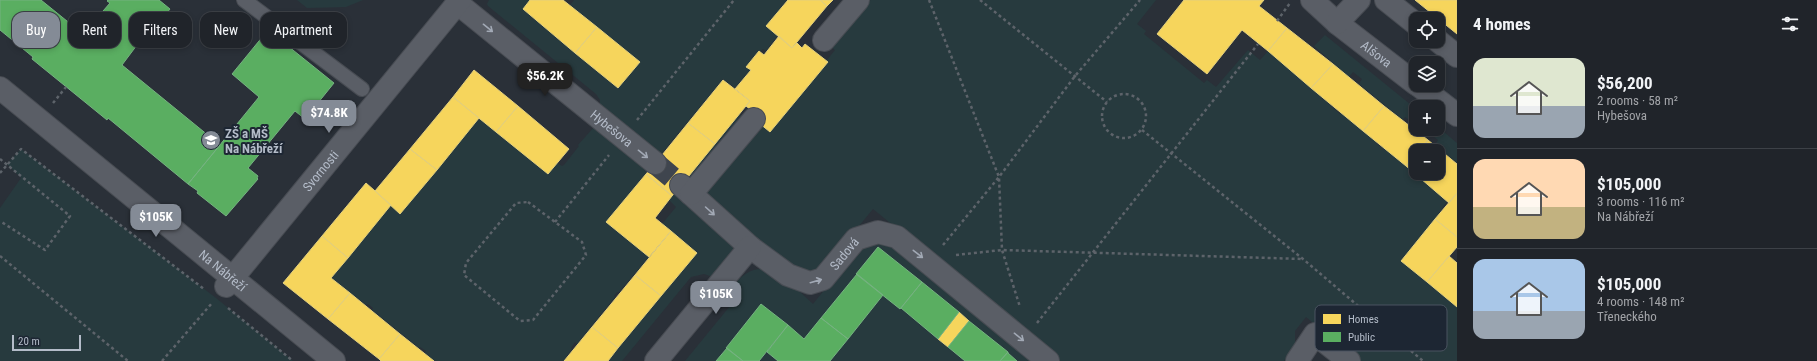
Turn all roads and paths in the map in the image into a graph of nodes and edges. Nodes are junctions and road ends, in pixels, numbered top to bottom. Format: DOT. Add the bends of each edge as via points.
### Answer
graph roads {
  1 [pos="244,0"];
  2 [pos="734,0"];
  3 [pos="858,0"];
  4 [pos="929,0"];
  5 [pos="980,0"];
  6 [pos="1140,0"];
  7 [pos="1293,0"];
  8 [pos="1312,0"];
  9 [pos="1358,0"];
  10 [pos="1386,0"];
  11 [pos="459,2"];
  12 [pos="1409,18"];
  13 [pos="1277,20"];
  14 [pos="1337,23"];
  15 [pos="824,40"];
  16 [pos="1258,44"];
  17 [pos="1445,47"];
  18 [pos="1457,56"];
  19 [pos="1075,76"];
  20 [pos="1409,78"];
  21 [pos="66,87"];
  22 [pos="0,88"];
  23 [pos="362,89"];
  24 [pos="1427,92"];
  25 [pos="1107,102"];
  26 [pos="52,105"];
  27 [pos="1457,115"];
  28 [pos="754,119"];
  29 [pos="1142,130"];
  30 [pos="623,138"];
  31 [pos="1170,153"];
  32 [pos="0,159"];
  33 [pos="655,163"];
  34 [pos="7,164"];
  35 [pos="0,173"];
  36 [pos="999,177"];
  37 [pos="0,221"];
  38 [pos="555,222"];
  39 [pos="750,247"];
  40 [pos="1002,250"];
  41 [pos="1091,253"];
  42 [pos="0,256"];
  43 [pos="931,260"];
  44 [pos="1303,260"];
  45 [pos="221,292"];
  46 [pos="1356,305"];
  47 [pos="1315,334"];
  48 [pos="1026,337"];
  49 [pos="1336,351"];
  50 [pos="1411,351"];
  51 [pos="128,361"];
  52 [pos="162,361"];
  53 [pos="293,361"];
  54 [pos="334,361"];
  55 [pos="656,361"];
  56 [pos="1048,361"];
  57 [pos="1297,361"];
  58 [pos="1349,361"];
  59 [pos="1423,361"];
  1 -- 23 [label="lane"];
  2 -- 30 [label="path"];
  3 -- 15 [label="street"];
  4 -- 36 [label="path"];
  5 -- 19 [label="path"];
  6 -- 19 [label="path"];
  7 -- 13 [label="path"];
  8 -- 14 [label="street, Alšova"];
  9 -- 14 [label="street"];
  10 -- 12 [label="street"];
  11 -- 30 [label="street, Hybešova, one-way"];
  11 -- 45 [label="street, Svornosti"];
  14 -- 20 [label="street, Alšova"];
  16 -- 31 [label="path"];
  17 -- 18 [label="street"];
  19 -- 25 [label="path"];
  19 -- 36 [label="path"];
  21 -- 26 [label="path"];
  22 -- 45 [label="street, Na Nábřeží"];
  24 -- 27 [label="street, Alšova"];
  25 -- 29 [label="path" via="1120,94 1128,94 1141,101 1146,115"];
  25 -- 29 [label="path" via="1103,108 1102,122 1110,134 1116,138 1130,138"];
  28 -- 39 [label="street, Sadová, one-way" via="686,190"];
  29 -- 31 [label="path"];
  30 -- 33 [label="street, Hybešova, one-way"];
  30 -- 38 [label="path"];
  31 -- 41 [label="path"];
  31 -- 44 [label="path"];
  32 -- 34 [label="path"];
  34 -- 35 [label="path"];
  34 -- 37 [label="path" via="70,216 45,250"];
  34 -- 45 [label="path" via="21,149"];
  36 -- 40 [label="path"];
  36 -- 43 [label="path"];
  38 -- 38 [label="path" via="528,202 516,203 466,263 464,275 520,321 533,320 586,255 582,242"];
  39 -- 43 [label="street, Sadová, one-way" via="788,275 810,283 823,279 856,238 878,232 897,237"];
  39 -- 55 [label="street"];
  40 -- 41 [label="path"];
  40 -- 43 [label="path"];
  40 -- 48 [label="path"];
  41 -- 44 [label="path"];
  41 -- 48 [label="path"];
  42 -- 51 [label="path"];
  43 -- 48 [label="street, Sadová, one-way"];
  44 -- 46 [label="path"];
  45 -- 52 [label="path"];
  45 -- 53 [label="path"];
  45 -- 54 [label="street, Na Nábřeží"];
  47 -- 57 [label="street"];
  48 -- 56 [label="street, Sadová"];
  49 -- 58 [label="street"];
  50 -- 59 [label="path"];
}
